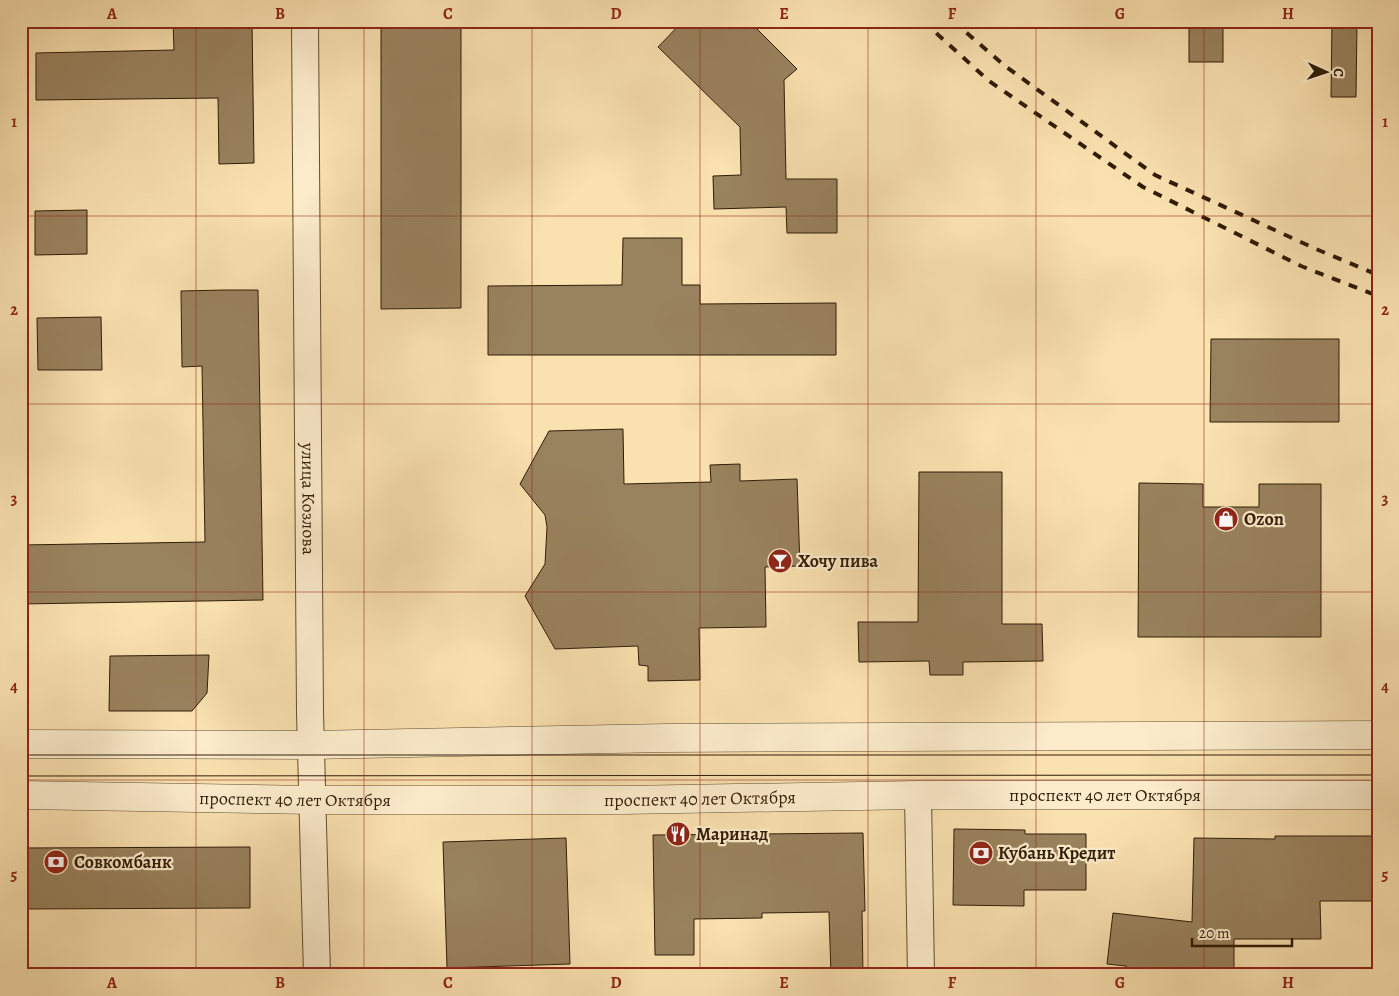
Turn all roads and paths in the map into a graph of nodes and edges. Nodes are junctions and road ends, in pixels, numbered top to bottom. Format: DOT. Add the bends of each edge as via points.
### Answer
graph roads {
  1 [pos="305,21"];
  2 [pos="1378,734"];
  3 [pos="21,744"];
  4 [pos="310,745"];
  5 [pos="21,795"];
  6 [pos="918,795"];
  7 [pos="1378,795"];
  8 [pos="313,800"];
  9 [pos="317,975"];
  10 [pos="921,975"];
  1 -- 4 [label="street, улица Козлова"];
  2 -- 4 [label="street" via="676,738"];
  3 -- 4 [label="street"];
  4 -- 8 [label="street, улица Козлова"];
  5 -- 8 [label="street, проспект 40 лет Октября"];
  6 -- 7 [label="street, проспект 40 лет Октября"];
  6 -- 8 [label="street, проспект 40 лет Октября" via="624,800"];
  6 -- 10 [label="street"];
  8 -- 9 [label="street, улица Козлова"];
}
